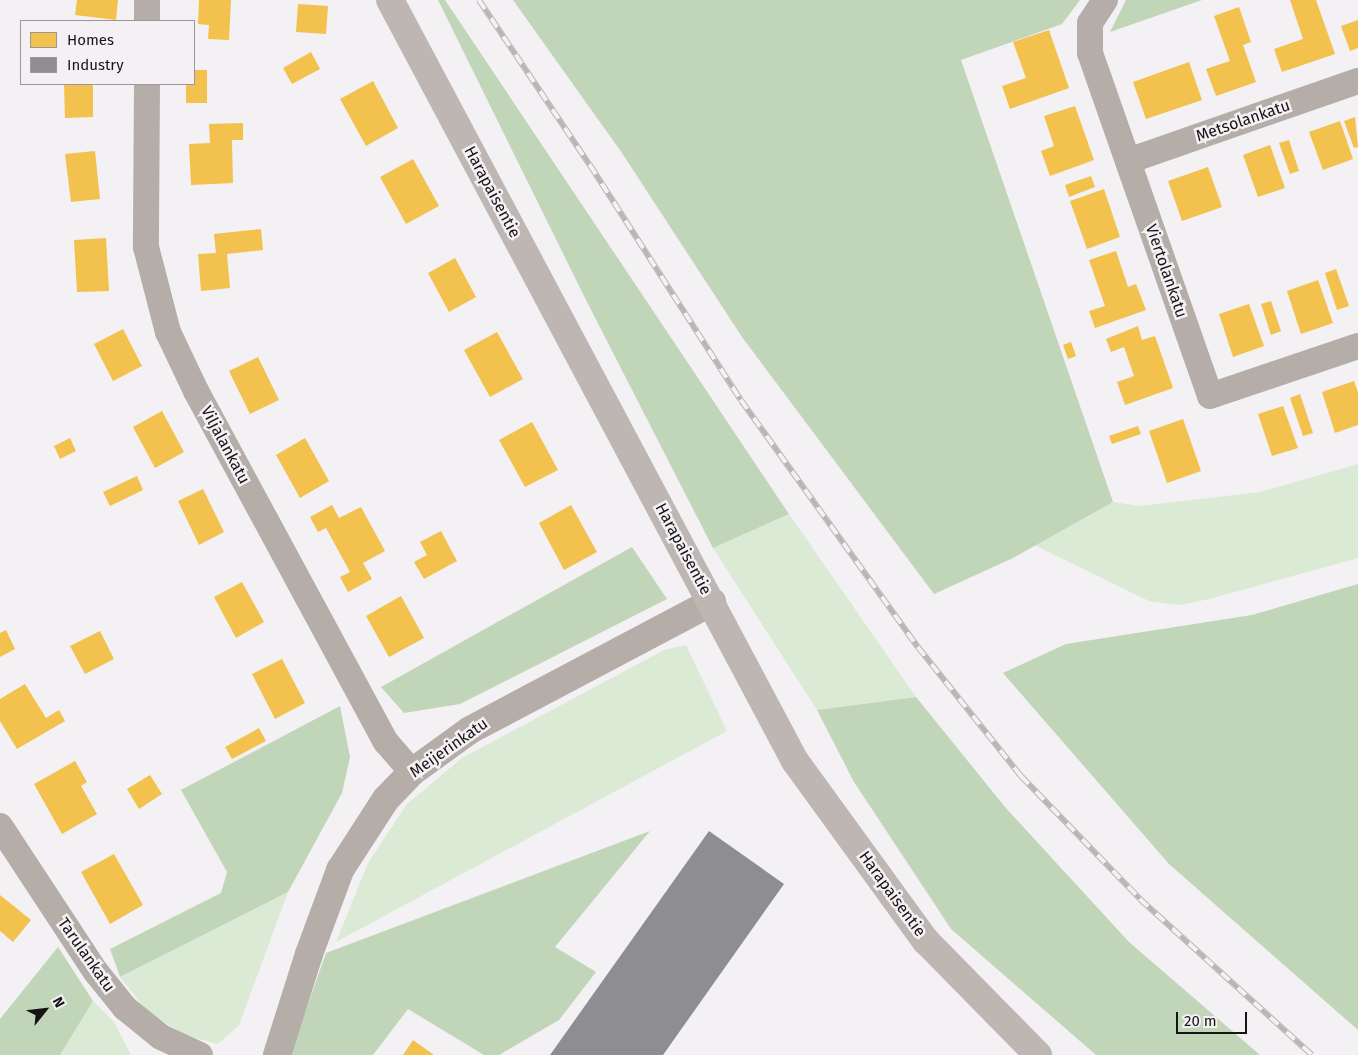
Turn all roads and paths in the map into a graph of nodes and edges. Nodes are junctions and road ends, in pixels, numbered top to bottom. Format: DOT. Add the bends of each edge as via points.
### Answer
graph roads {
  1 [pos="147,0"];
  2 [pos="390,0"];
  3 [pos="1105,0"];
  4 [pos="147,20"];
  5 [pos="1358,81"];
  6 [pos="147,85"];
  7 [pos="1128,161"];
  8 [pos="1358,346"];
  9 [pos="712,602"];
  10 [pos="412,772"];
  11 [pos="0,826"];
  12 [pos="200,1055"];
  13 [pos="277,1055"];
  14 [pos="1038,1055"];
  1 -- 4 [label="street"];
  2 -- 9 [label="main road, Harapaisentie"];
  3 -- 7 [label="street, Viertolankatu" via="1090,23 1090,53"];
  5 -- 7 [label="street, Metsolankatu"];
  6 -- 10 [label="street, Viljalankatu" via="146,248 168,332 386,742"];
  7 -- 8 [label="street, Viertolankatu" via="1210,396"];
  9 -- 10 [label="street, Meijerinkatu" via="470,730"];
  9 -- 14 [label="main road, Harapaisentie" via="801,769 926,941"];
  10 -- 13 [label="street, Meijerinkatu" via="386,799 340,870"];
  11 -- 12 [label="street, Tarulankatu" via="96,972 125,1008 161,1037"];
}
